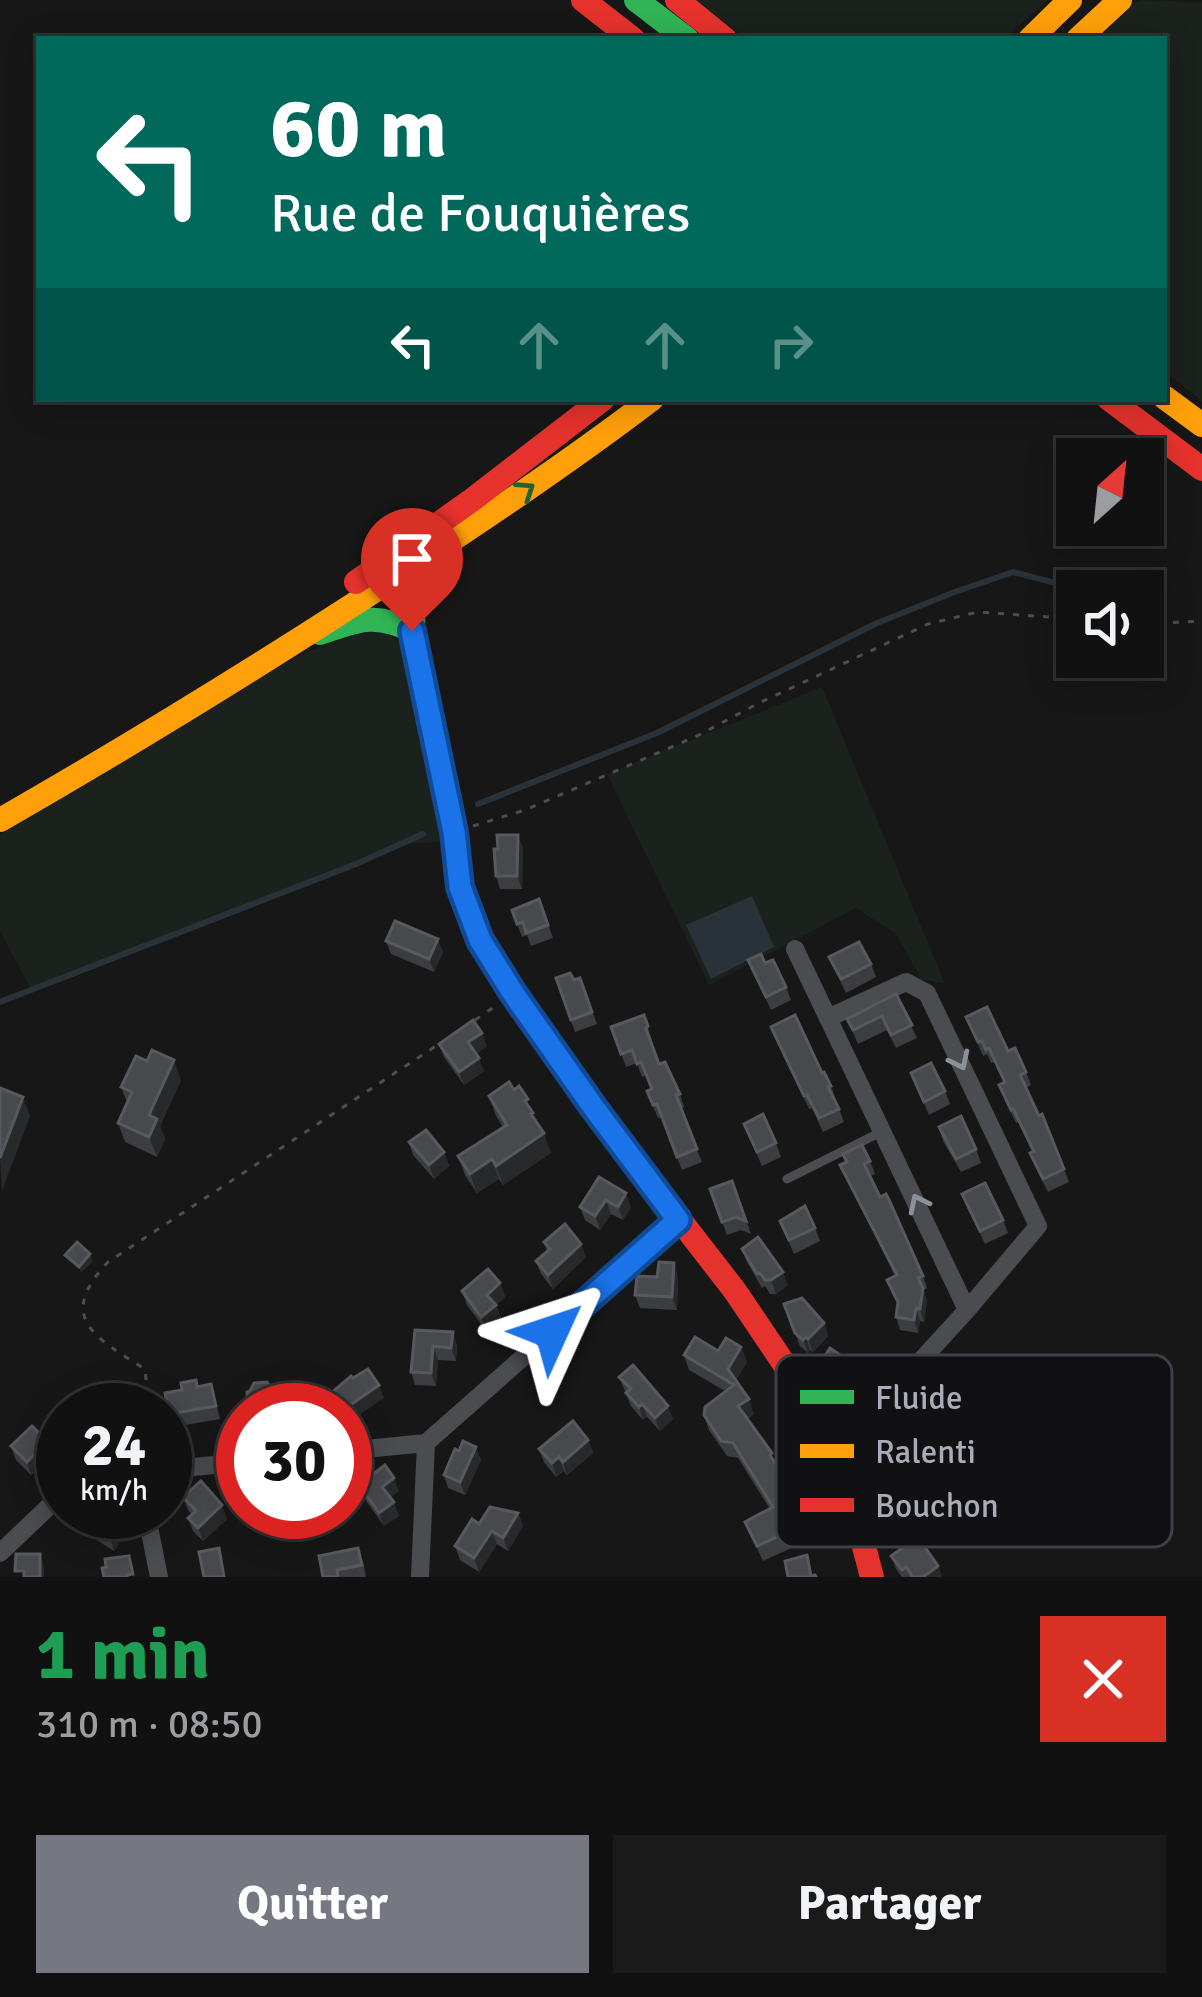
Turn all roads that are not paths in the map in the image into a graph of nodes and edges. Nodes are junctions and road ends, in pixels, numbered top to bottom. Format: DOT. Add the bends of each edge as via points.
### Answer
graph roads {
  1 [pos="583,0"];
  2 [pos="636,0"];
  3 [pos="677,0"];
  4 [pos="1070,0"];
  5 [pos="1120,0"];
  6 [pos="630,36"];
  7 [pos="683,36"];
  8 [pos="721,36"];
  9 [pos="1033,36"];
  10 [pos="1081,36"];
  11 [pos="1167,399"];
  12 [pos="599,402"];
  13 [pos="648,402"];
  14 [pos="1112,402"];
  15 [pos="1202,425"];
  16 [pos="1202,469"];
  17 [pos="454,538"];
  18 [pos="412,631"];
  19 [pos="301,639"];
  20 [pos="0,817"];
  21 [pos="795,949"];
  22 [pos="828,1018"];
  23 [pos="883,1131"];
  24 [pos="787,1179"];
  25 [pos="678,1220"];
  26 [pos="967,1310"];
  27 [pos="778,1355"];
  28 [pos="926,1355"];
  29 [pos="426,1443"];
  30 [pos="372,1448"];
  31 [pos="36,1519"];
  32 [pos="151,1539"];
  33 [pos="864,1547"];
  34 [pos="0,1553"];
  35 [pos="159,1577"];
  36 [pos="420,1577"];
  37 [pos="872,1577"];
  1 -- 6 [label="main road"];
  2 -- 7 [label="main road"];
  3 -- 8 [label="main road"];
  4 -- 9 [label="main road"];
  5 -- 10 [label="main road"];
  11 -- 15 [label="main road"];
  12 -- 20 [label="main road" via="315,611"];
  17 -- 13 [label="main road, one-way"];
  14 -- 16 [label="main road"];
  17 -- 18 [label="main road" via="415,586"];
  17 -- 19 [label="main road"];
  18 -- 19 [label="main road" via="370,616"];
  18 -- 25 [label="main road" via="460,887 480,940"];
  19 -- 20 [label="main road"];
  21 -- 22 [label="street"];
  22 -- 23 [label="street"];
  22 -- 26 [label="street, one-way" via="906,982 927,993 1038,1226"];
  23 -- 24 [label="lane"];
  26 -- 23 [label="street, one-way"];
  25 -- 27 [label="main road"];
  25 -- 29 [label="street"];
  26 -- 28 [label="street"];
  29 -- 30 [label="street"];
  29 -- 36 [label="street"];
  31 -- 34 [label="street"];
  32 -- 35 [label="street"];
  33 -- 37 [label="main road"];
}
